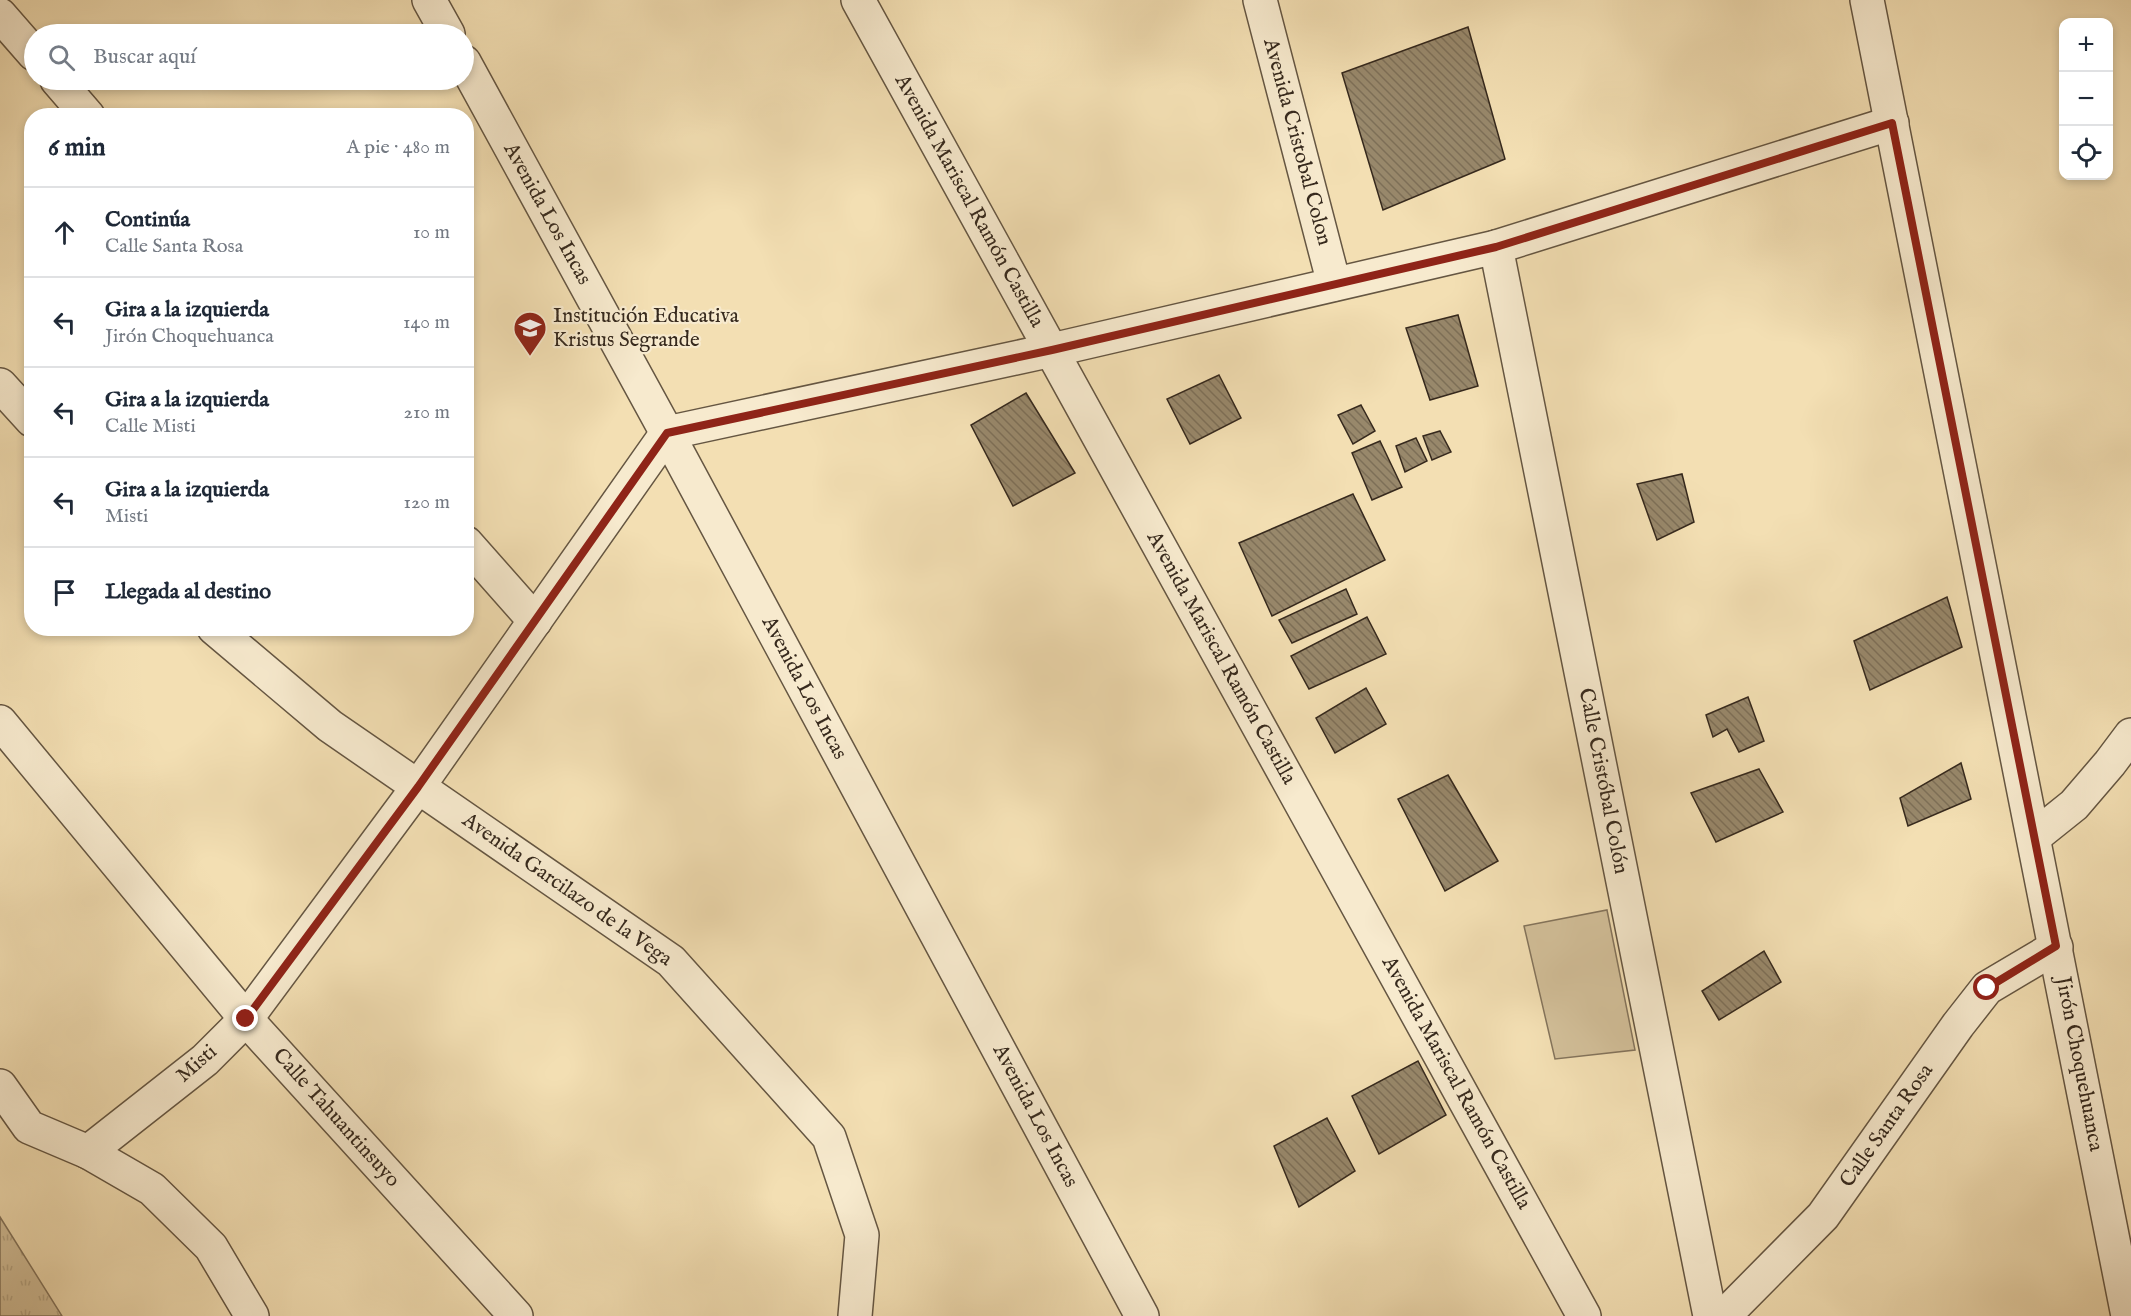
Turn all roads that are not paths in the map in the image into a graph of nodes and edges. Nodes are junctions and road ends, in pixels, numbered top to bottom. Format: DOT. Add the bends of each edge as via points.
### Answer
graph roads {
  1 [pos="429,0"];
  2 [pos="858,0"];
  3 [pos="1260,0"];
  4 [pos="1867,0"];
  5 [pos="0,15"];
  6 [pos="442,24"];
  7 [pos="24,43"];
  8 [pos="474,80"];
  9 [pos="66,90"];
  10 [pos="81,108"];
  11 [pos="1892,123"];
  12 [pos="1496,247"];
  13 [pos="1334,284"];
  14 [pos="1052,350"];
  15 [pos="0,385"];
  16 [pos="24,411"];
  17 [pos="667,433"];
  18 [pos="474,552"];
  19 [pos="535,621"];
  20 [pos="223,636"];
  21 [pos="0,722"];
  22 [pos="2131,735"];
  23 [pos="418,787"];
  24 [pos="2034,837"];
  25 [pos="2056,946"];
  26 [pos="246,1019"];
  27 [pos="0,1086"];
  28 [pos="88,1152"];
  29 [pos="252,1316"];
  30 [pos="516,1316"];
  31 [pos="855,1316"];
  32 [pos="1142,1316"];
  33 [pos="1584,1316"];
  34 [pos="1710,1316"];
  35 [pos="1724,1316"];
  36 [pos="2128,1316"];
  1 -- 6 [label="street"];
  2 -- 14 [label="street, Avenida Mariscal Ramón Castilla"];
  3 -- 13 [label="street, Avenida Cristobal Colon"];
  4 -- 11 [label="street, Jirón Choquehuanca"];
  5 -- 7 [label="street"];
  8 -- 17 [label="street, Avenida Los Incas"];
  9 -- 10 [label="street"];
  11 -- 12 [label="street"];
  11 -- 24 [label="street, Jirón Choquehuanca"];
  12 -- 13 [label="street"];
  12 -- 34 [label="street, Calle Cristóbal Colón"];
  13 -- 14 [label="street"];
  14 -- 17 [label="street"];
  14 -- 33 [label="street, Avenida Mariscal Ramón Castilla"];
  15 -- 16 [label="street"];
  17 -- 19 [label="street, Misti"];
  17 -- 32 [label="street, Avenida Los Incas"];
  18 -- 19 [label="street"];
  19 -- 23 [label="street, Misti"];
  20 -- 23 [label="street, Avenida Garcilazo de la Vega" via="330,726"];
  21 -- 26 [label="street, Calle Tahuantinsuyo"];
  22 -- 24 [label="street" via="2074,806"];
  23 -- 26 [label="street, Misti"];
  23 -- 31 [label="street, Avenida Garcilazo de la Vega" via="671,961 829,1137 862,1235"];
  24 -- 25 [label="street, Jirón Choquehuanca"];
  25 -- 35 [label="street, Calle Santa Rosa" via="1987,988 1823,1216"];
  25 -- 36 [label="street, Jirón Choquehuanca"];
  26 -- 28 [label="street, Misti" via="205,1060"];
  26 -- 30 [label="street, Calle Tahuantinsuyo"];
  27 -- 28 [label="street" via="29,1127"];
  28 -- 29 [label="street" via="152,1189 211,1247"];
}
